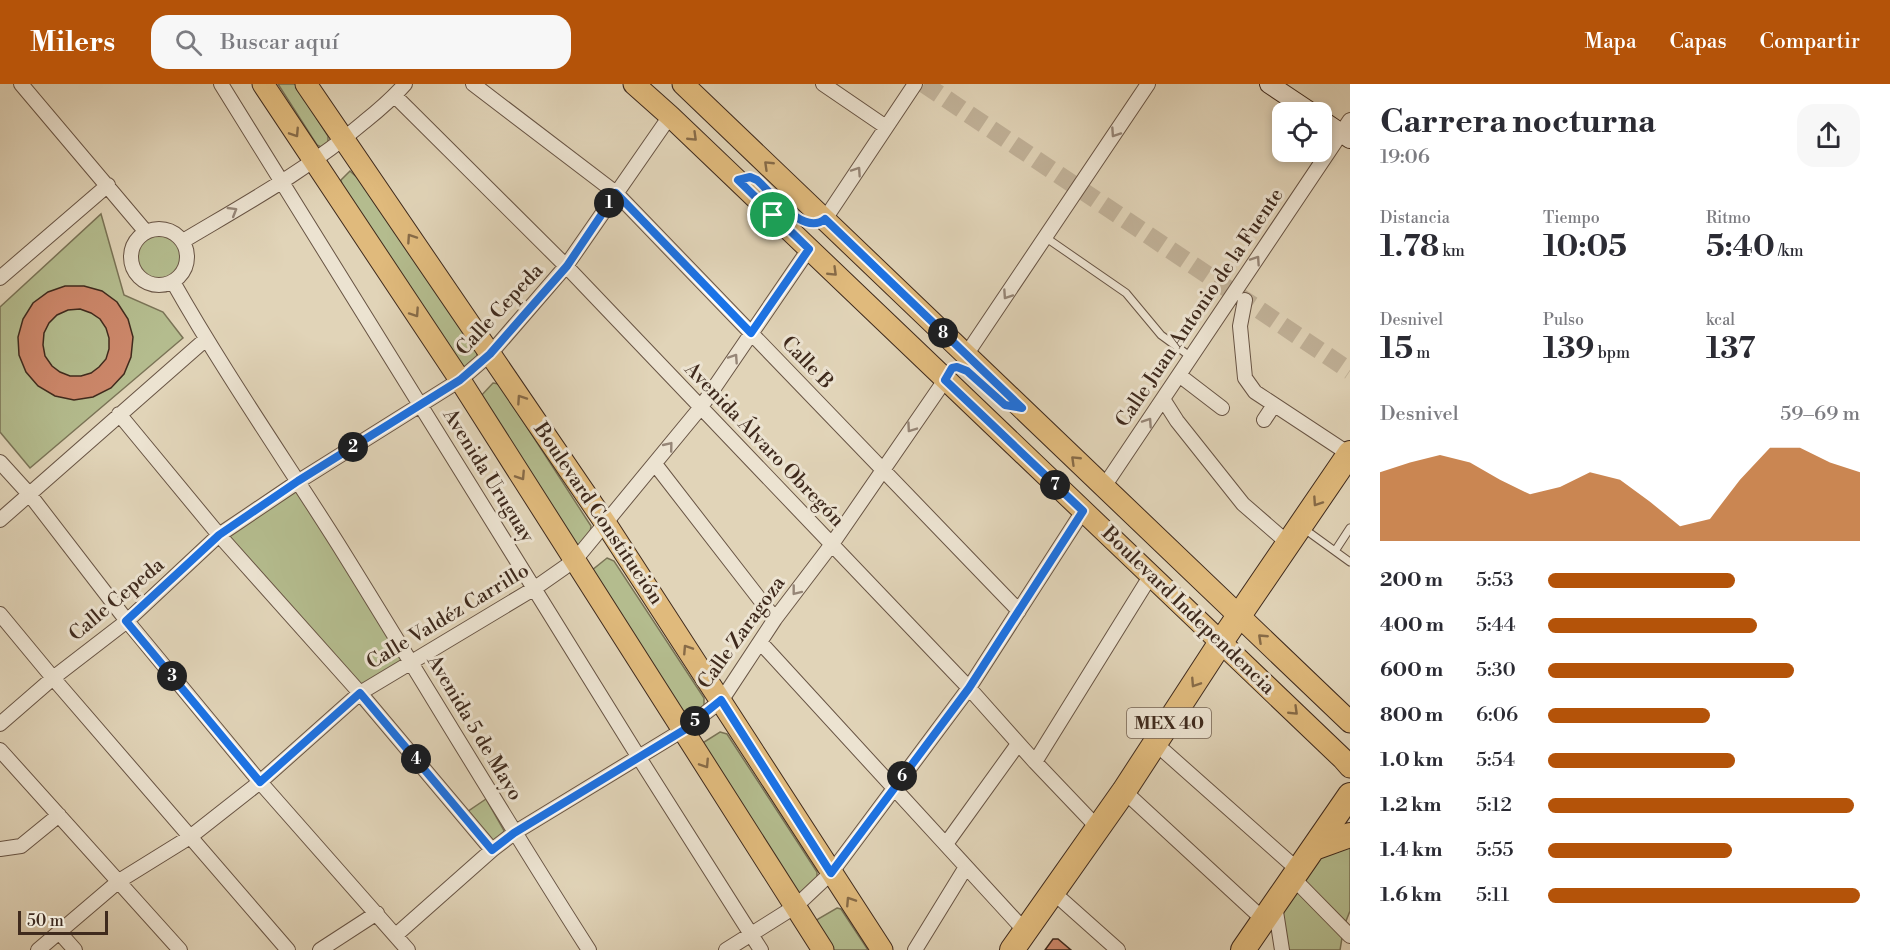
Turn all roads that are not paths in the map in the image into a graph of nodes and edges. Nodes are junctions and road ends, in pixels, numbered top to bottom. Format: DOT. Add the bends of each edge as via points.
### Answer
graph roads {
  1 [pos="21,84"];
  2 [pos="221,84"];
  3 [pos="263,84"];
  4 [pos="306,84"];
  5 [pos="405,84"];
  6 [pos="473,84"];
  7 [pos="634,84"];
  8 [pos="823,84"];
  9 [pos="915,84"];
  10 [pos="1148,84"];
  11 [pos="1269,84"];
  12 [pos="687,85"];
  13 [pos="395,96"];
  14 [pos="1296,102"];
  15 [pos="670,116"];
  16 [pos="1332,124"];
  17 [pos="886,127"];
  18 [pos="1347,130"];
  19 [pos="344,140"];
  20 [pos="314,162"];
  21 [pos="738,180"];
  22 [pos="282,181"];
  23 [pos="108,185"];
  24 [pos="616,193"];
  25 [pos="825,219"];
  26 [pos="146,232"];
  27 [pos="1046,237"];
  28 [pos="183,241"];
  29 [pos="809,249"];
  30 [pos="567,266"];
  31 [pos="0,278"];
  32 [pos="173,282"];
  33 [pos="1245,300"];
  34 [pos="751,333"];
  35 [pos="206,339"];
  36 [pos="490,354"];
  37 [pos="966,355"];
  38 [pos="1191,357"];
  39 [pos="1179,375"];
  40 [pos="460,380"];
  41 [pos="945,380"];
  42 [pos="1163,399"];
  43 [pos="420,405"];
  44 [pos="1274,405"];
  45 [pos="701,407"];
  46 [pos="1022,408"];
  47 [pos="1222,408"];
  48 [pos="119,414"];
  49 [pos="1264,420"];
  50 [pos="1350,454"];
  51 [pos="0,462"];
  52 [pos="655,464"];
  53 [pos="882,469"];
  54 [pos="298,481"];
  55 [pos="1103,488"];
  56 [pos="30,495"];
  57 [pos="1083,511"];
  58 [pos="0,520"];
  59 [pos="606,524"];
  60 [pos="1350,528"];
  61 [pos="219,535"];
  62 [pos="1295,535"];
  63 [pos="832,544"];
  64 [pos="1335,551"];
  65 [pos="575,560"];
  66 [pos="1350,561"];
  67 [pos="1151,575"];
  68 [pos="535,588"];
  69 [pos="1020,611"];
  70 [pos="0,614"];
  71 [pos="1240,618"];
  72 [pos="775,619"];
  73 [pos="126,621"];
  74 [pos="760,642"];
  75 [pos="1221,642"];
  76 [pos="411,661"];
  77 [pos="52,678"];
  78 [pos="969,688"];
  79 [pos="360,693"];
  80 [pos="721,700"];
  81 [pos="1350,722"];
  82 [pos="0,724"];
  83 [pos="684,730"];
  84 [pos="1155,743"];
  85 [pos="1018,744"];
  86 [pos="0,750"];
  87 [pos="638,756"];
  88 [pos="1035,762"];
  89 [pos="1350,767"];
  90 [pos="260,782"];
  91 [pos="893,787"];
  92 [pos="1124,791"];
  93 [pos="1350,795"];
  94 [pos="59,815"];
  95 [pos="1098,828"];
  96 [pos="514,833"];
  97 [pos="1350,835"];
  98 [pos="190,837"];
  99 [pos="946,844"];
  100 [pos="1314,848"];
  101 [pos="0,849"];
  102 [pos="492,850"];
  103 [pos="966,867"];
  104 [pos="831,873"];
  105 [pos="1296,874"];
  106 [pos="119,881"];
  107 [pos="1054,893"];
  108 [pos="796,906"];
  109 [pos="377,913"];
  110 [pos="1270,913"];
  111 [pos="59,932"];
  112 [pos="751,934"];
  113 [pos="396,935"];
  114 [pos="1350,936"];
  115 [pos="1019,941"];
  116 [pos="38,950"];
  117 [pos="75,950"];
  118 [pos="180,950"];
  119 [pos="288,950"];
  120 [pos="320,950"];
  121 [pos="408,950"];
  122 [pos="589,950"];
  123 [pos="726,950"];
  124 [pos="761,950"];
  125 [pos="823,950"];
  126 [pos="882,950"];
  127 [pos="915,950"];
  128 [pos="1118,950"];
  129 [pos="1243,950"];
  130 [pos="1282,950"];
  1 -- 23 [label="street"];
  2 -- 22 [label="street, Avenida Uruguay"];
  3 -- 20 [label="main road, one-way"];
  4 -- 19 [label="main road, Boulevard Constitución"];
  5 -- 13 [label="street"];
  6 -- 24 [label="street, Calle B"];
  7 -- 15 [label="main road, Boulevard Independencia"];
  8 -- 17 [label="street"];
  9 -- 17 [label="street"];
  10 -- 27 [label="street, one-way"];
  11 -- 14 [label="street"];
  25 -- 12 [label="main road, Boulevard Independencia, one-way"];
  13 -- 19 [label="street"];
  13 -- 30 [label="street, Avenida Álvaro Obregón"];
  15 -- 21 [label="main road, Boulevard Independencia, one-way"];
  15 -- 24 [label="street, Calle Cepeda"];
  16 -- 18 [label="street"];
  25 -- 17 [label="street, one-way"];
  38 -- 18 [label="street, Calle Juan Antonio de la Fuente, one-way"];
  19 -- 20 [label="street"];
  36 -- 19 [label="main road, Boulevard Constitución, one-way"];
  20 -- 22 [label="street"];
  20 -- 40 [label="main road, one-way"];
  21 -- 25 [label="main road" via="757,180 801,221 812,224"];
  21 -- 29 [label="main road, Boulevard Independencia"];
  28 -- 22 [label="street, one-way"];
  22 -- 43 [label="street, Avenida Uruguay"];
  23 -- 26 [label="street"];
  23 -- 31 [label="street"];
  24 -- 30 [label="street, Calle Cepeda"];
  24 -- 34 [label="street, Calle B"];
  25 -- 37 [label="main road, Boulevard Independencia"];
  26 -- 28 [label="street" via="166,230"];
  26 -- 32 [label="street" via="131,253 134,271 147,283 165,286"];
  27 -- 37 [label="street, one-way"];
  27 -- 38 [label="lane" via="1126,293 1161,335"];
  28 -- 32 [label="street" via="186,268"];
  29 -- 34 [label="street, Calle Valdéz Carrillo"];
  29 -- 41 [label="main road, Boulevard Independencia, one-way"];
  30 -- 36 [label="street, Calle Cepeda"];
  30 -- 45 [label="street, Avenida Álvaro Obregón"];
  32 -- 35 [label="street, Avenida 5 de Mayo"];
  33 -- 44 [label="street" via="1240,326 1245,378 1255,392"];
  45 -- 34 [label="street, Calle Valdéz Carrillo, one-way"];
  34 -- 53 [label="street, Calle B"];
  35 -- 48 [label="street"];
  35 -- 54 [label="street, Avenida 5 de Mayo"];
  36 -- 40 [label="street, Calle Cepeda"];
  59 -- 36 [label="main road, Boulevard Constitución, one-way"];
  37 -- 46 [label="main road, Boulevard Independencia"];
  38 -- 39 [label="street, Calle Juan Antonio de la Fuente"];
  39 -- 42 [label="street, Calle Juan Antonio de la Fuente"];
  39 -- 47 [label="street"];
  40 -- 43 [label="street, Calle Cepeda"];
  40 -- 65 [label="main road, one-way"];
  41 -- 46 [label="main road" via="952,368 963,369 1005,405"];
  41 -- 53 [label="street, Calle Zaragoza, one-way"];
  41 -- 57 [label="main road, Boulevard Independencia"];
  55 -- 42 [label="street, Calle Juan Antonio de la Fuente, one-way"];
  42 -- 62 [label="street" via="1243,504"];
  43 -- 54 [label="street, Calle Cepeda"];
  43 -- 68 [label="street, Avenida Uruguay"];
  44 -- 49 [label="street"];
  44 -- 50 [label="street"];
  52 -- 45 [label="street, Calle Valdéz Carrillo, one-way"];
  45 -- 63 [label="street, Avenida Álvaro Obregón"];
  55 -- 46 [label="main road, Boulevard Independencia, one-way"];
  48 -- 56 [label="street"];
  48 -- 61 [label="street"];
  50 -- 62 [label="highway, MEX 40, one-way"];
  51 -- 56 [label="street"];
  52 -- 59 [label="street, Calle Valdéz Carrillo"];
  52 -- 72 [label="street"];
  53 -- 63 [label="street, Calle Zaragoza"];
  53 -- 69 [label="street, Calle B"];
  54 -- 61 [label="street, Calle Cepeda"];
  54 -- 76 [label="street, Avenida 5 de Mayo"];
  55 -- 71 [label="main road, Boulevard Independencia"];
  56 -- 58 [label="street"];
  56 -- 73 [label="street"];
  57 -- 67 [label="main road, Boulevard Independencia"];
  57 -- 69 [label="street"];
  59 -- 65 [label="street, Calle Valdéz Carrillo"];
  80 -- 59 [label="main road, Boulevard Constitución, one-way"];
  60 -- 64 [label="lane"];
  61 -- 73 [label="street, Calle Cepeda"];
  61 -- 79 [label="street"];
  62 -- 64 [label="lane"];
  62 -- 71 [label="highway, MEX 40"];
  63 -- 72 [label="street, Calle Zaragoza, one-way"];
  63 -- 78 [label="street, Avenida Álvaro Obregón"];
  64 -- 66 [label="lane"];
  65 -- 68 [label="street, Calle Valdéz Carrillo"];
  65 -- 83 [label="main road"];
  67 -- 75 [label="main road, Boulevard Independencia"];
  67 -- 88 [label="street"];
  68 -- 76 [label="street, Calle Valdéz Carrillo"];
  68 -- 87 [label="street, Avenida Uruguay"];
  69 -- 78 [label="street"];
  70 -- 77 [label="street"];
  71 -- 75 [label="highway, MEX 40"];
  81 -- 71 [label="main road, Boulevard Independencia, one-way"];
  72 -- 74 [label="street, Calle Zaragoza"];
  73 -- 77 [label="street, Calle Cepeda"];
  73 -- 90 [label="street"];
  74 -- 80 [label="street, Calle Zaragoza"];
  74 -- 91 [label="street"];
  75 -- 84 [label="highway, MEX 40, one-way"];
  75 -- 89 [label="main road, Boulevard Independencia, one-way"];
  76 -- 79 [label="street, Calle Valdéz Carrillo"];
  76 -- 96 [label="street, Avenida 5 de Mayo"];
  77 -- 82 [label="street, Calle Cepeda"];
  77 -- 98 [label="street"];
  78 -- 85 [label="street, Avenida Álvaro Obregón"];
  78 -- 91 [label="street"];
  79 -- 90 [label="street, Calle Valdéz Carrillo"];
  79 -- 102 [label="street"];
  80 -- 83 [label="street, Calle Zaragoza"];
  80 -- 104 [label="main road, Boulevard Constitución"];
  83 -- 87 [label="street, Calle Zaragoza"];
  83 -- 108 [label="main road, one-way"];
  84 -- 92 [label="highway, MEX 40"];
  84 -- 105 [label="street"];
  85 -- 88 [label="street, Avenida Álvaro Obregón"];
  85 -- 99 [label="street"];
  86 -- 94 [label="street"];
  87 -- 96 [label="street, Calle Zaragoza"];
  87 -- 112 [label="street, Avenida Uruguay"];
  88 -- 95 [label="street, Avenida Álvaro Obregón"];
  90 -- 98 [label="street, Calle Valdéz Carrillo"];
  90 -- 109 [label="street"];
  91 -- 99 [label="street"];
  91 -- 104 [label="street"];
  92 -- 95 [label="highway, MEX 40"];
  92 -- 110 [label="street"];
  93 -- 100 [label="highway"];
  94 -- 101 [label="street" via="21,846"];
  94 -- 106 [label="street"];
  95 -- 107 [label="highway, MEX 40"];
  96 -- 102 [label="street, Calle Zaragoza"];
  96 -- 122 [label="street, Avenida 5 de Mayo"];
  97 -- 100 [label="highway"];
  98 -- 106 [label="street, Calle Valdéz Carrillo"];
  98 -- 119 [label="street"];
  99 -- 103 [label="street"];
  100 -- 105 [label="highway"];
  102 -- 113 [label="street, Calle Zaragoza"];
  103 -- 115 [label="street"];
  103 -- 127 [label="street"];
  104 -- 108 [label="street"];
  126 -- 104 [label="main road, Boulevard Constitución, one-way"];
  105 -- 110 [label="highway"];
  105 -- 114 [label="street"];
  106 -- 111 [label="street, Calle Valdéz Carrillo"];
  106 -- 118 [label="street"];
  107 -- 115 [label="highway, MEX 40"];
  107 -- 128 [label="street"];
  108 -- 112 [label="street"];
  108 -- 125 [label="main road"];
  109 -- 113 [label="street"];
  109 -- 120 [label="street"];
  110 -- 129 [label="highway"];
  110 -- 130 [label="street"];
  111 -- 116 [label="street, Calle Valdéz Carrillo"];
  111 -- 117 [label="street"];
  112 -- 123 [label="street"];
  112 -- 124 [label="street, Avenida Uruguay"];
  113 -- 121 [label="street"];
}
